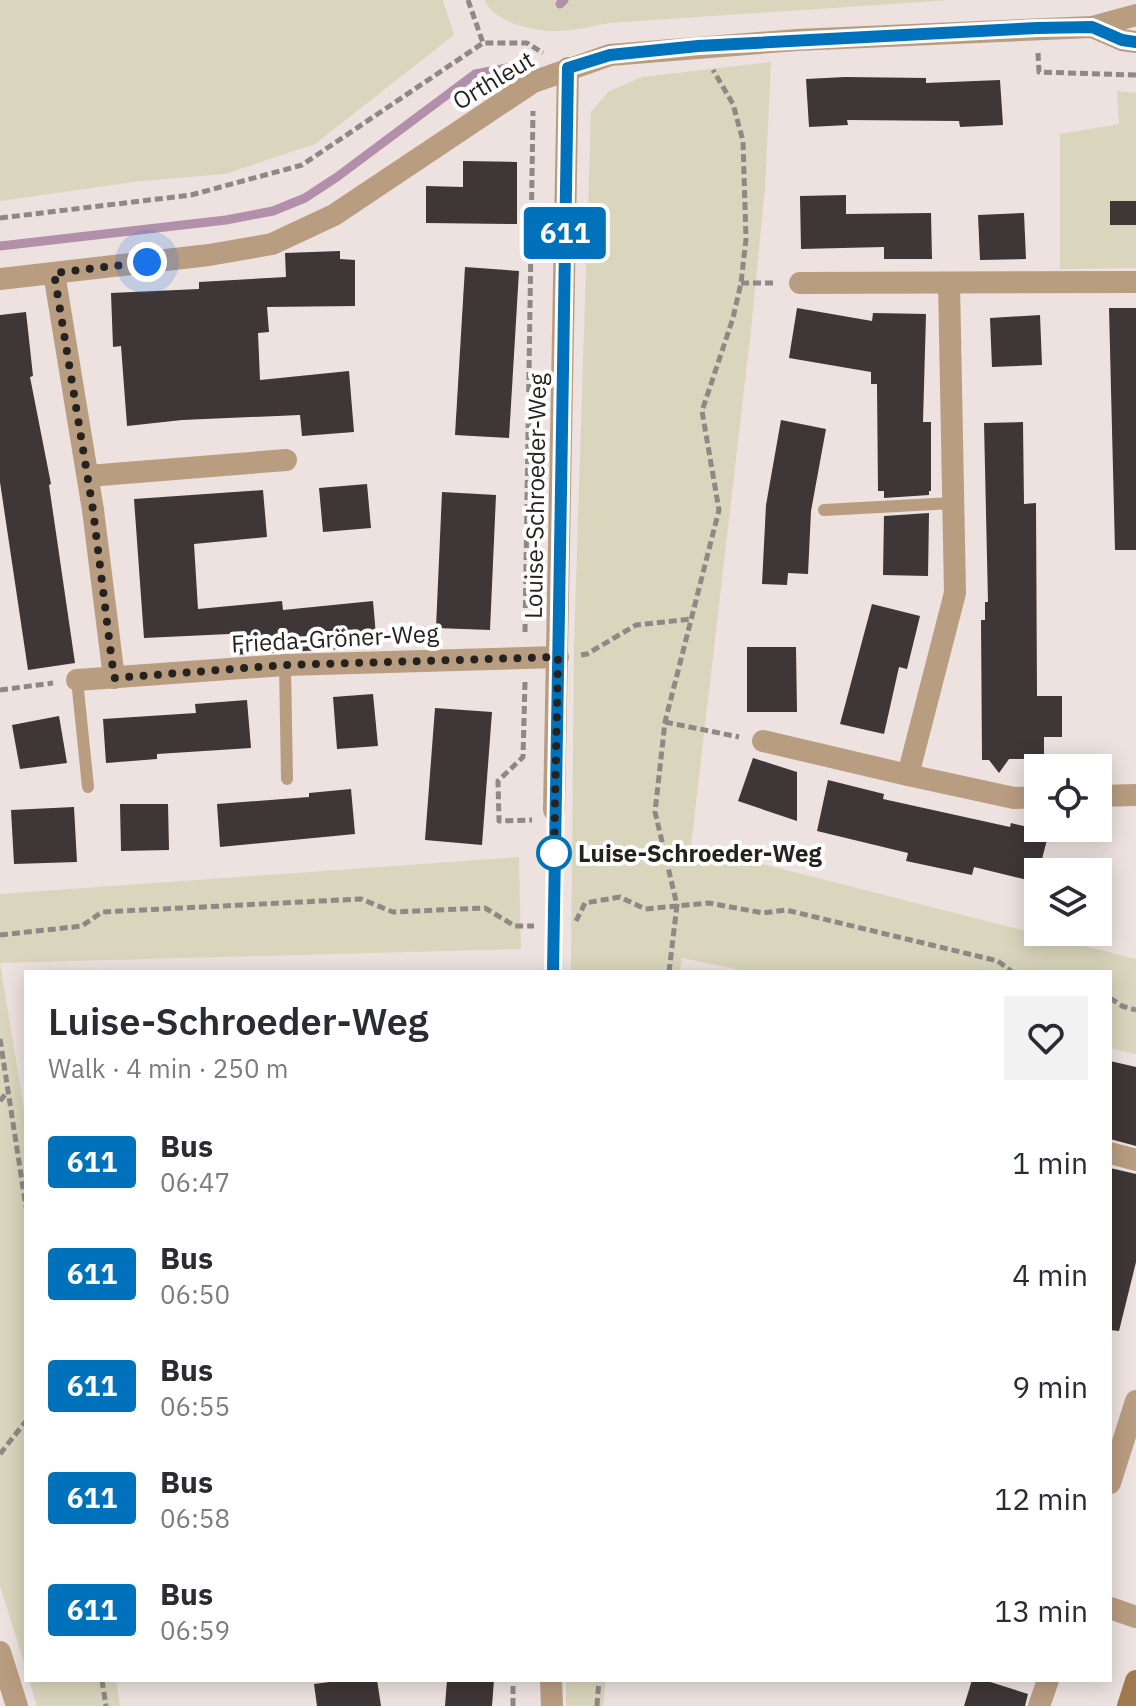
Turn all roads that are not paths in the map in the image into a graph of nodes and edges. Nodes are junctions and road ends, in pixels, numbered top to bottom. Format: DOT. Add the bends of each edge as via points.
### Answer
graph roads {
  1 [pos="1136,15"];
  2 [pos="1092,27"];
  3 [pos="1136,42"];
  4 [pos="568,68"];
  5 [pos="54,273"];
  6 [pos="0,279"];
  7 [pos="1136,282"];
  8 [pos="800,283"];
  9 [pos="949,283"];
  10 [pos="286,460"];
  11 [pos="88,476"];
  12 [pos="953,503"];
  13 [pos="824,510"];
  14 [pos="558,657"];
  15 [pos="285,665"];
  16 [pos="114,678"];
  17 [pos="77,680"];
  18 [pos="763,741"];
  19 [pos="908,775"];
  20 [pos="287,779"];
  21 [pos="88,787"];
  22 [pos="1136,795"];
  23 [pos="1112,796"];
  24 [pos="1024,798"];
  25 [pos="554,815"];
  26 [pos="553,970"];
  27 [pos="1112,1154"];
  28 [pos="1136,1160"];
  29 [pos="1136,1401"];
  30 [pos="1112,1477"];
  31 [pos="1112,1609"];
  32 [pos="1136,1617"];
  33 [pos="0,1652"];
  34 [pos="1136,1681"];
  35 [pos="551,1682"];
  36 [pos="1047,1682"];
  37 [pos="17,1706"];
  38 [pos="552,1706"];
  39 [pos="1039,1706"];
  40 [pos="1128,1706"];
  1 -- 2 [label="street, Orthleut"];
  2 -- 3 [label="street, Orthleut"];
  2 -- 4 [label="street, Orthleut" via="698,46 610,55"];
  4 -- 5 [label="street, Orthleut" via="533,82 334,215 272,244"];
  4 -- 14 [label="street, Louise-Schroeder-Weg"];
  5 -- 6 [label="street, Orthleut"];
  5 -- 11 [label="street"];
  7 -- 9 [label="street"];
  8 -- 9 [label="street"];
  9 -- 12 [label="street"];
  10 -- 11 [label="street"];
  11 -- 16 [label="street"];
  12 -- 13 [label="lane"];
  12 -- 19 [label="street" via="955,593"];
  14 -- 15 [label="street, Frieda-Gröner-Weg"];
  14 -- 25 [label="street, Louise-Schroeder-Weg"];
  15 -- 16 [label="street, Frieda-Gröner-Weg"];
  15 -- 20 [label="lane"];
  16 -- 17 [label="street, Frieda-Gröner-Weg"];
  17 -- 21 [label="lane"];
  18 -- 19 [label="street"];
  19 -- 24 [label="street"];
  22 -- 23 [label="street"];
  25 -- 26 [label="lane, Louise-Schroeder-Weg"];
  27 -- 28 [label="street"];
  29 -- 30 [label="street"];
  31 -- 32 [label="street"];
  33 -- 37 [label="street"];
  34 -- 40 [label="main road"];
  35 -- 38 [label="street"];
  36 -- 39 [label="street"];
}
